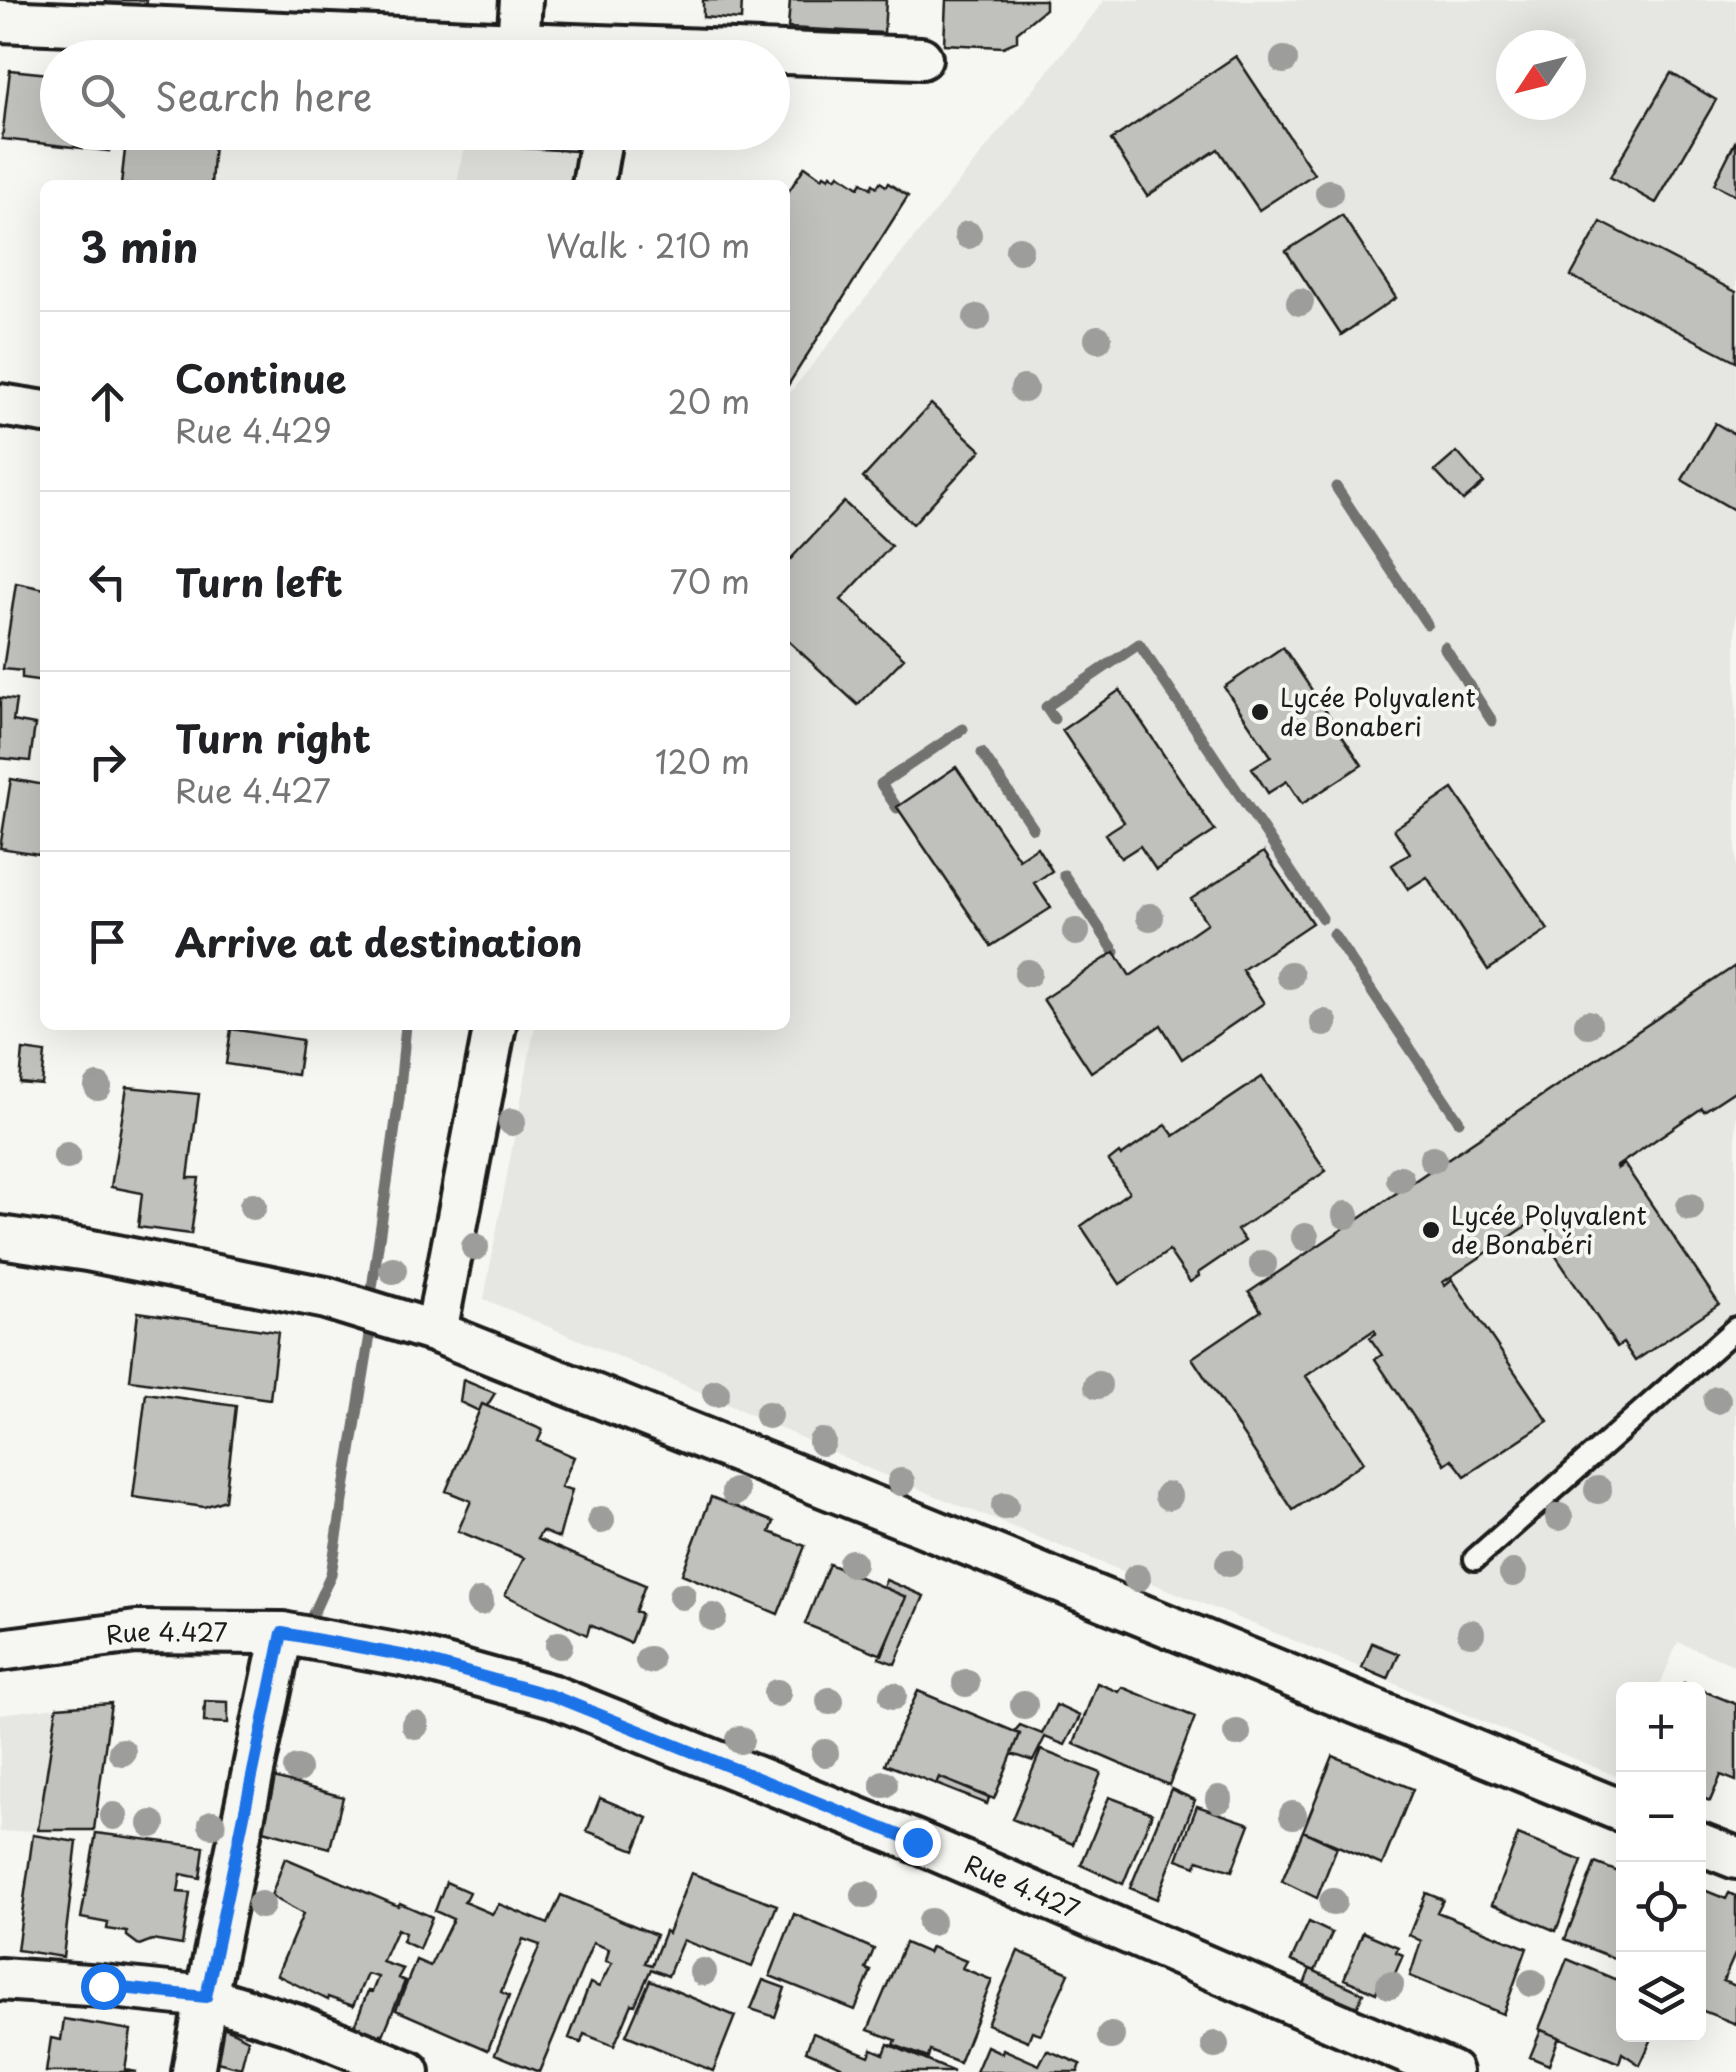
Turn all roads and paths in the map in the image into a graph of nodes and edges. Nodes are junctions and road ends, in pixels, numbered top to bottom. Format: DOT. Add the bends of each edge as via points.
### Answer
graph roads {
  1 [pos="521,0"];
  2 [pos="0,21"];
  3 [pos="469,40"];
  4 [pos="518,40"];
  5 [pos="790,55"];
  6 [pos="920,58"];
  7 [pos="599,150"];
  8 [pos="594,180"];
  9 [pos="0,405"];
  10 [pos="40,411"];
  11 [pos="495,1030"];
  12 [pos="0,1237"];
  13 [pos="1736,1328"];
  14 [pos="436,1332"];
  15 [pos="1475,1559"];
  16 [pos="282,1633"];
  17 [pos="0,1650"];
  18 [pos="1616,1809"];
  19 [pos="1706,1846"];
  20 [pos="1736,1858"];
  21 [pos="0,1979"];
  22 [pos="206,1997"];
  23 [pos="193,2072"];
  24 [pos="409,2072"];
  25 [pos="1452,2072"];
  1 -- 4 [label="street"];
  2 -- 3 [label="street"];
  5 -- 6 [label="street"];
  7 -- 8 [label="street"];
  9 -- 10 [label="street"];
  11 -- 14 [label="street"];
  12 -- 14 [label="street" via="326,1298"];
  13 -- 15 [label="lane"];
  14 -- 18 [label="street"];
  16 -- 17 [label="street, Rue 4.427" via="136,1632"];
  16 -- 22 [label="street"];
  16 -- 25 [label="street, Rue 4.427" via="412,1657 553,1696 917,1842"];
  19 -- 20 [label="street"];
  21 -- 22 [label="street"];
  22 -- 23 [label="street"];
  22 -- 24 [label="street"];
}
